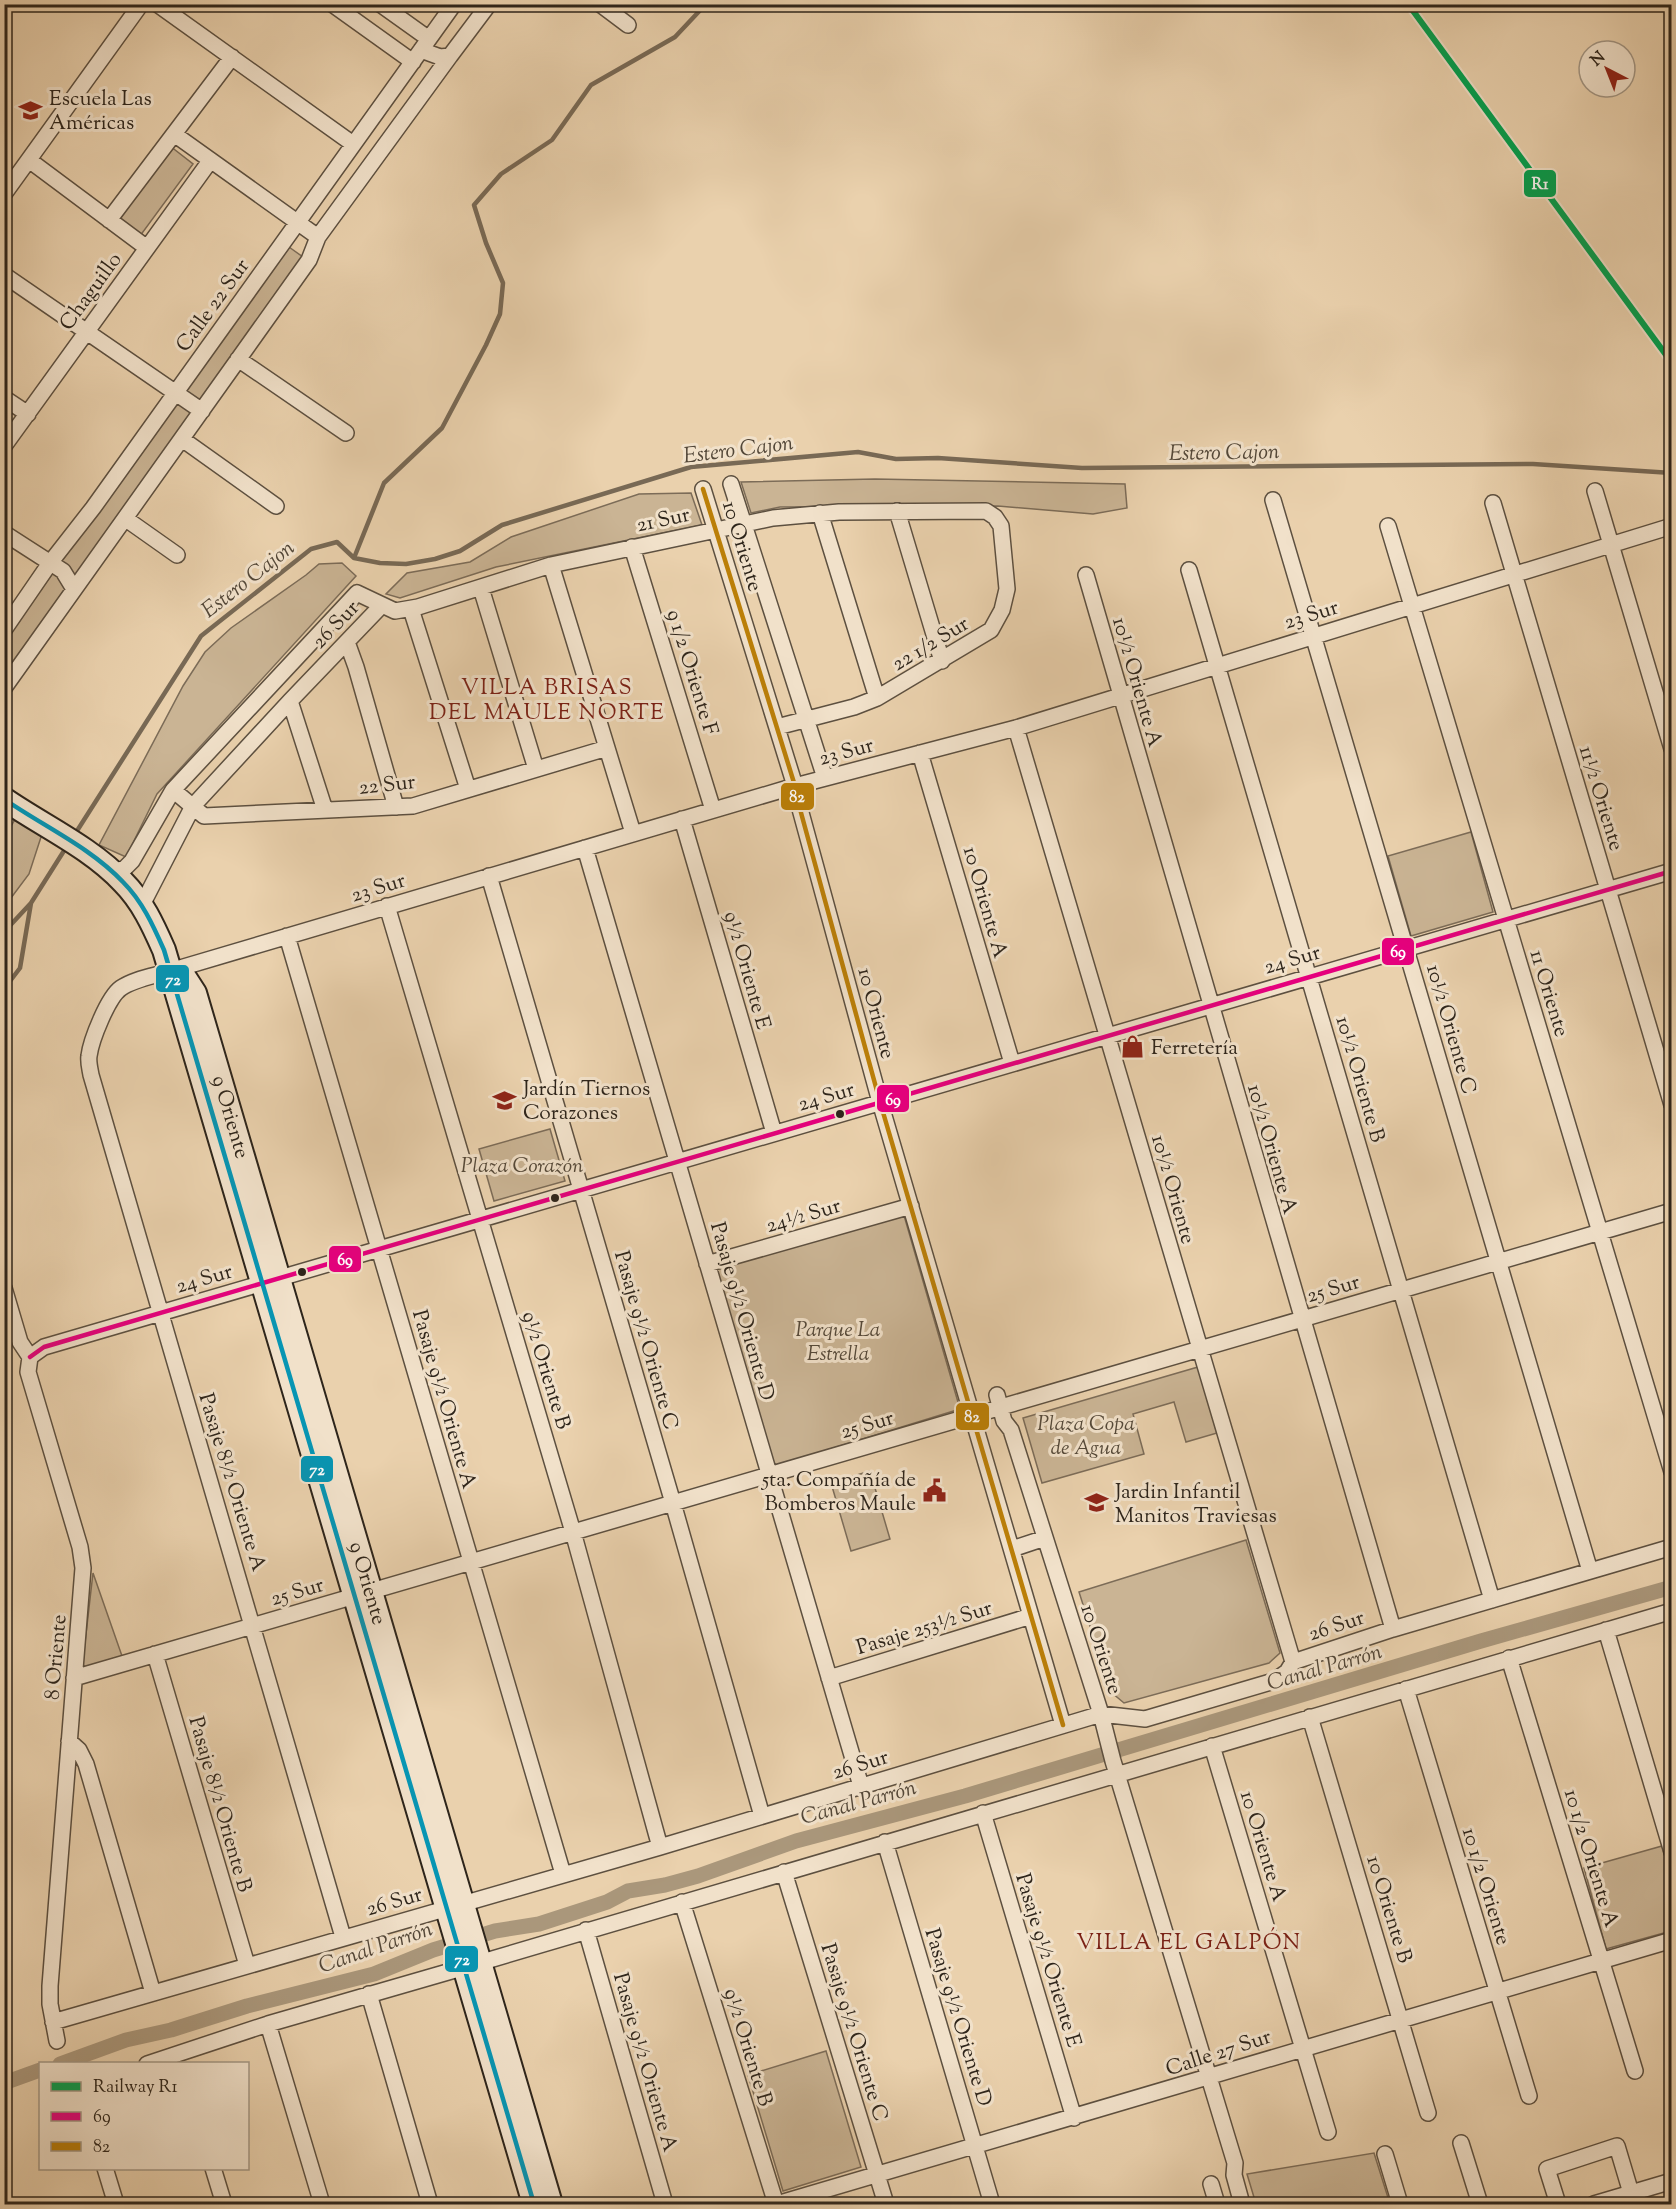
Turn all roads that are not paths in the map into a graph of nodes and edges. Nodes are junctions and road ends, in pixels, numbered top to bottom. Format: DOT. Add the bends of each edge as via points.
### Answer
graph roads {
  1 [pos="141,4"];
  2 [pos="157,4"];
  3 [pos="332,4"];
  4 [pos="380,4"];
  5 [pos="454,4"];
  6 [pos="489,4"];
  7 [pos="600,4"];
  8 [pos="628,25"];
  9 [pos="421,50"];
  10 [pos="450,56"];
  11 [pos="232,57"];
  12 [pos="174,134"];
  13 [pos="353,144"];
  14 [pos="29,160"];
  15 [pos="210,161"];
  16 [pos="4,194"];
  17 [pos="109,220"];
  18 [pos="297,222"];
  19 [pos="318,237"];
  20 [pos="147,248"];
  21 [pos="4,275"];
  22 [pos="87,331"];
  23 [pos="238,359"];
  24 [pos="175,392"];
  25 [pos="4,398"];
  26 [pos="202,411"];
  27 [pos="28,414"];
  28 [pos="346,433"];
  29 [pos="182,439"];
  30 [pos="4,446"];
  31 [pos="731,484"];
  32 [pos="703,489"];
  33 [pos="1595,491"];
  34 [pos="1273,500"];
  35 [pos="1492,503"];
  36 [pos="276,506"];
  37 [pos="897,511"];
  38 [pos="820,513"];
  39 [pos="995,517"];
  40 [pos="126,519"];
  41 [pos="744,524"];
  42 [pos="1388,526"];
  43 [pos="1671,526"];
  44 [pos="716,530"];
  45 [pos="4,533"];
  46 [pos="1611,544"];
  47 [pos="632,548"];
  48 [pos="177,555"];
  49 [pos="50,563"];
  50 [pos="551,565"];
  51 [pos="1189,570"];
  52 [pos="1514,573"];
  53 [pos="1086,575"];
  54 [pos="481,588"];
  55 [pos="74,589"];
  56 [pos="382,605"];
  57 [pos="1411,605"];
  58 [pos="411,609"];
  59 [pos="4,630"];
  60 [pos="1313,636"];
  61 [pos="346,642"];
  62 [pos="942,661"];
  63 [pos="1217,665"];
  64 [pos="4,688"];
  65 [pos="1121,696"];
  66 [pos="877,698"];
  67 [pos="290,701"];
  68 [pos="806,719"];
  69 [pos="777,727"];
  70 [pos="1016,728"];
  71 [pos="607,748"];
  72 [pos="1671,749"];
  73 [pos="920,753"];
  74 [pos="536,769"];
  75 [pos="825,778"];
  76 [pos="795,786"];
  77 [pos="468,789"];
  78 [pos="173,790"];
  79 [pos="6,800"];
  80 [pos="193,806"];
  81 [pos="396,807"];
  82 [pos="325,810"];
  83 [pos="714,810"];
  84 [pos="682,819"];
  85 [pos="633,833"];
  86 [pos="585,848"];
  87 [pos="1671,870"];
  88 [pos="113,872"];
  89 [pos="489,876"];
  90 [pos="1607,889"];
  91 [pos="142,906"];
  92 [pos="387,906"];
  93 [pos="1506,919"];
  94 [pos="287,936"];
  95 [pos="1406,948"];
  96 [pos="170,971"];
  97 [pos="1309,976"];
  98 [pos="1210,1005"];
  99 [pos="1107,1035"];
  100 [pos="1012,1063"];
  101 [pos="90,1075"];
  102 [pos="880,1102"];
  103 [pos="1671,1105"];
  104 [pos="774,1133"];
  105 [pos="677,1161"];
  106 [pos="581,1190"];
  107 [pos="910,1206"];
  108 [pos="1671,1211"];
  109 [pos="480,1219"];
  110 [pos="1599,1232"];
  111 [pos="379,1249"];
  112 [pos="1498,1261"];
  113 [pos="708,1264"];
  114 [pos="270,1281"];
  115 [pos="4,1288"];
  116 [pos="1401,1290"];
  117 [pos="161,1313"];
  118 [pos="1301,1319"];
  119 [pos="1199,1349"];
  120 [pos="30,1358"];
  121 [pos="999,1401"];
  122 [pos="972,1415"];
  123 [pos="1671,1472"];
  124 [pos="769,1474"];
  125 [pos="673,1503"];
  126 [pos="573,1532"];
  127 [pos="1045,1538"];
  128 [pos="1671,1546"];
  129 [pos="1011,1549"];
  130 [pos="471,1562"];
  131 [pos="1590,1570"];
  132 [pos="363,1593"];
  133 [pos="1492,1600"];
  134 [pos="1671,1611"];
  135 [pos="1031,1617"];
  136 [pos="254,1625"];
  137 [pos="1393,1629"];
  138 [pos="1606,1630"];
  139 [pos="155,1654"];
  140 [pos="1509,1658"];
  141 [pos="1293,1662"];
  142 [pos="74,1678"];
  143 [pos="829,1678"];
  144 [pos="1406,1689"];
  145 [pos="1101,1714"];
  146 [pos="1310,1717"];
  147 [pos="1063,1725"];
  148 [pos="69,1740"];
  149 [pos="1212,1746"];
  150 [pos="1115,1767"];
  151 [pos="861,1786"];
  152 [pos="983,1813"];
  153 [pos="762,1816"];
  154 [pos="885,1842"];
  155 [pos="660,1846"];
  156 [pos="1671,1852"];
  157 [pos="784,1872"];
  158 [pos="563,1874"];
  159 [pos="682,1902"];
  160 [pos="457,1916"];
  161 [pos="586,1930"];
  162 [pos="344,1936"];
  163 [pos="1671,1940"];
  164 [pos="470,1960"];
  165 [pos="1601,1960"];
  166 [pos="247,1965"];
  167 [pos="1497,1991"];
  168 [pos="153,1992"];
  169 [pos="369,1994"];
  170 [pos="1400,2019"];
  171 [pos="53,2022"];
  172 [pos="268,2024"];
  173 [pos="57,2041"];
  174 [pos="1303,2048"];
  175 [pos="181,2058"];
  176 [pos="158,2062"];
  177 [pos="1635,2071"];
  178 [pos="1210,2077"];
  179 [pos="1529,2096"];
  180 [pos="1428,2113"];
  181 [pos="1074,2118"];
  182 [pos="1328,2132"];
  183 [pos="1461,2143"];
  184 [pos="975,2147"];
  185 [pos="1385,2154"];
  186 [pos="105,2170"];
  187 [pos="213,2170"];
  188 [pos="876,2175"];
  189 [pos="1671,2181"];
  190 [pos="1211,2184"];
  191 [pos="1631,2193"];
  192 [pos="780,2204"];
  193 [pos="116,2205"];
  194 [pos="224,2205"];
  195 [pos="321,2205"];
  196 [pos="430,2205"];
  197 [pos="534,2205"];
  198 [pos="551,2205"];
  199 [pos="665,2205"];
  200 [pos="886,2205"];
  201 [pos="992,2205"];
  202 [pos="1217,2205"];
  203 [pos="1242,2205"];
  204 [pos="1400,2205"];
  205 [pos="1480,2205"];
  206 [pos="1558,2205"];
  207 [pos="1594,2205"];
  1 -- 14 [label="street"];
  2 -- 11 [label="street"];
  3 -- 9 [label="street"];
  4 -- 9 [label="street"];
  5 -- 9 [label="street, Calle 22 Sur"];
  6 -- 10 [label="street"];
  7 -- 8 [label="street"];
  9 -- 10 [label="street" via="440,57"];
  9 -- 13 [label="street, Calle 22 Sur"];
  10 -- 19 [label="street"];
  11 -- 12 [label="street"];
  11 -- 13 [label="street"];
  12 -- 15 [label="street"];
  12 -- 17 [label="street"];
  13 -- 18 [label="street, Calle 22 Sur"];
  14 -- 16 [label="street"];
  14 -- 17 [label="street"];
  15 -- 18 [label="street"];
  15 -- 20 [label="street, Chaguillo"];
  17 -- 20 [label="street"];
  18 -- 19 [label="street"];
  18 -- 24 [label="street, Calle 22 Sur"];
  19 -- 23 [label="street" via="309,260"];
  20 -- 22 [label="street, Chaguillo"];
  21 -- 22 [label="street"];
  22 -- 24 [label="street"];
  22 -- 27 [label="street, Chaguillo"];
  23 -- 26 [label="street"];
  23 -- 28 [label="street"];
  24 -- 26 [label="street"];
  24 -- 49 [label="street, Calle 22 Sur"];
  25 -- 27 [label="street"];
  26 -- 29 [label="street"];
  27 -- 30 [label="street, Chaguillo"];
  29 -- 36 [label="street"];
  29 -- 40 [label="street"];
  31 -- 41 [label="street, 10 Oriente"];
  32 -- 44 [label="street, 10 Oriente"];
  33 -- 46 [label="street"];
  34 -- 60 [label="street, 10½ Oriente C"];
  35 -- 52 [label="street, 11½ Oriente"];
  37 -- 38 [label="street, 21 Sur"];
  37 -- 39 [label="street, 21 Sur" via="986,511"];
  37 -- 62 [label="street"];
  38 -- 41 [label="street, 21 Sur"];
  38 -- 66 [label="street"];
  39 -- 62 [label="street, 22 1/2 Sur" via="1001,526 1007,589 1002,610 991,630"];
  40 -- 48 [label="street"];
  40 -- 55 [label="street"];
  41 -- 44 [label="street, 21 Sur"];
  41 -- 68 [label="street, 10 Oriente"];
  42 -- 57 [label="street, 11 Oriente"];
  43 -- 46 [label="street, 23 Sur"];
  44 -- 47 [label="street, 21 Sur"];
  44 -- 69 [label="street, 10 Oriente"];
  45 -- 49 [label="street"];
  46 -- 52 [label="street, 23 Sur"];
  46 -- 72 [label="street"];
  47 -- 50 [label="street, 21 Sur"];
  47 -- 83 [label="street, 9 1/2 Oriente F"];
  49 -- 55 [label="street" via="63,571"];
  49 -- 59 [label="street, Calle 22 Sur"];
  50 -- 54 [label="street, 21 Sur"];
  50 -- 71 [label="street"];
  51 -- 63 [label="street, 10½ Oriente B"];
  52 -- 57 [label="street, 23 Sur"];
  52 -- 90 [label="street, 11½ Oriente"];
  53 -- 65 [label="street, 10½ Oriente A"];
  54 -- 58 [label="street, 21 Sur"];
  54 -- 74 [label="street"];
  55 -- 64 [label="street"];
  56 -- 58 [label="street, 21 Sur" via="395,611"];
  56 -- 61 [label="street, 26 Sur"];
  56 -- 78 [label="street, 26 Sur" via="357,593"];
  57 -- 60 [label="street, 23 Sur"];
  57 -- 93 [label="street, 11 Oriente"];
  58 -- 77 [label="street"];
  60 -- 63 [label="street, 23 Sur"];
  60 -- 95 [label="street, 10½ Oriente C"];
  61 -- 67 [label="street, 26 Sur"];
  61 -- 81 [label="street"];
  62 -- 66 [label="street, 22 1/2 Sur"];
  63 -- 65 [label="street, 23 Sur"];
  63 -- 97 [label="street, 10½ Oriente B"];
  65 -- 70 [label="street, 23 Sur"];
  65 -- 98 [label="street, 10½ Oriente A"];
  66 -- 68 [label="street, 22 1/2 Sur"];
  67 -- 80 [label="street, 26 Sur"];
  67 -- 82 [label="street"];
  68 -- 69 [label="street, 22 1/2 Sur"];
  68 -- 75 [label="street, 10 Oriente"];
  69 -- 76 [label="street, 10 Oriente"];
  70 -- 73 [label="street, 23 Sur"];
  70 -- 99 [label="street, 10½ Oriente"];
  71 -- 74 [label="street, 22 Sur"];
  71 -- 85 [label="street"];
  73 -- 75 [label="street, 23 Sur"];
  73 -- 100 [label="street, 10 Oriente A"];
  74 -- 77 [label="street, 22 Sur"];
  75 -- 76 [label="street, 23 Sur"];
  76 -- 83 [label="street, 23 Sur"];
  76 -- 102 [label="street, 10 Oriente"];
  77 -- 81 [label="street, 22 Sur" via="413,806"];
  78 -- 80 [label="street, 22 Sur"];
  78 -- 88 [label="street, 26 Sur" via="132,861"];
  79 -- 88 [label="street, 9 Oriente" via="20,793 49,829"];
  80 -- 82 [label="street, 22 Sur" via="204,816"];
  80 -- 91 [label="street, 26 Sur"];
  81 -- 82 [label="street, 22 Sur"];
  83 -- 84 [label="street, 23 Sur"];
  84 -- 85 [label="street, 23 Sur"];
  84 -- 104 [label="street, 9½ Oriente E"];
  85 -- 86 [label="street, 23 Sur"];
  86 -- 89 [label="street, 23 Sur"];
  86 -- 105 [label="street, Pasaje 9½ Oriente D"];
  87 -- 90 [label="street, 24 Sur"];
  88 -- 91 [label="street, 9 Oriente"];
  89 -- 92 [label="street, 23 Sur"];
  89 -- 106 [label="street, Pasaje 9½ Oriente C"];
  90 -- 93 [label="street, 24 Sur"];
  90 -- 103 [label="street, 11½ Oriente"];
  91 -- 96 [label="street, 9 Oriente"];
  92 -- 94 [label="street, 23 Sur"];
  92 -- 109 [label="street, 9½ Oriente B"];
  93 -- 95 [label="street, 24 Sur"];
  93 -- 110 [label="street, 11 Oriente"];
  94 -- 96 [label="street, 23 Sur"];
  94 -- 111 [label="street, Pasaje 9½ Oriente A"];
  95 -- 97 [label="street, 24 Sur"];
  95 -- 112 [label="street, 10½ Oriente C"];
  96 -- 101 [label="street, 23 Sur" via="118,989 93,1040"];
  96 -- 114 [label="street, 9 Oriente"];
  97 -- 98 [label="street, 24 Sur"];
  97 -- 116 [label="street, 10½ Oriente B"];
  98 -- 99 [label="street, 24 Sur"];
  98 -- 118 [label="street, 10½ Oriente A"];
  99 -- 100 [label="street, 24 Sur"];
  99 -- 119 [label="street, 10½ Oriente"];
  100 -- 102 [label="street, 24 Sur"];
  101 -- 117 [label="street, Pasaje 8½ Oriente A"];
  102 -- 104 [label="street, 24 Sur"];
  102 -- 107 [label="street, 10 Oriente"];
  104 -- 105 [label="street, 24 Sur"];
  105 -- 106 [label="street, 24 Sur"];
  105 -- 113 [label="street, Pasaje 9½ Oriente D"];
  106 -- 109 [label="street, 24 Sur"];
  106 -- 125 [label="street, Pasaje 9½ Oriente C"];
  107 -- 113 [label="street, 24½ Sur"];
  107 -- 122 [label="street, 10 Oriente"];
  108 -- 110 [label="street, 25 Sur"];
  109 -- 111 [label="street, 24 Sur"];
  109 -- 126 [label="street, 9½ Oriente B"];
  110 -- 112 [label="street, 25 Sur"];
  110 -- 123 [label="street, 11 Oriente"];
  111 -- 114 [label="street, 24 Sur"];
  111 -- 130 [label="street, Pasaje 9½ Oriente A"];
  112 -- 116 [label="street, 25 Sur"];
  112 -- 131 [label="street, 10½ Oriente C"];
  113 -- 124 [label="street, Pasaje 9½ Oriente D"];
  114 -- 117 [label="street, 24 Sur"];
  114 -- 132 [label="street, 9 Oriente"];
  115 -- 120 [label="street, 8 Oriente" via="22,1347"];
  116 -- 118 [label="street, 25 Sur"];
  116 -- 133 [label="street, 10½ Oriente B"];
  117 -- 120 [label="street, 24 Sur" via="44,1347"];
  117 -- 136 [label="street, Pasaje 8½ Oriente A"];
  118 -- 119 [label="street, 25 Sur"];
  118 -- 137 [label="street, 10½ Oriente A"];
  119 -- 121 [label="street, 25 Sur"];
  119 -- 141 [label="street, 10½ Oriente"];
  120 -- 142 [label="street, 8 Oriente" via="28,1372 82,1558"];
  121 -- 122 [label="street, 25 Sur"];
  121 -- 127 [label="street, 10 Oriente"];
  122 -- 124 [label="street, 25 Sur"];
  122 -- 129 [label="street, 10 Oriente"];
  124 -- 125 [label="street, 25 Sur"];
  124 -- 143 [label="street, Pasaje 9½ Oriente D"];
  125 -- 126 [label="street, 25 Sur"];
  125 -- 153 [label="street, Pasaje 9½ Oriente C"];
  126 -- 130 [label="street, 25 Sur"];
  126 -- 155 [label="street, 9½ Oriente B"];
  127 -- 129 [label="street"];
  127 -- 145 [label="street, 10 Oriente"];
  128 -- 131 [label="street, 26 Sur"];
  129 -- 135 [label="street, 10 Oriente"];
  130 -- 132 [label="street, 25 Sur"];
  130 -- 158 [label="street, Pasaje 9½ Oriente A"];
  131 -- 133 [label="street, 26 Sur"];
  132 -- 136 [label="street, 25 Sur"];
  132 -- 160 [label="street, 9 Oriente"];
  133 -- 137 [label="street, 26 Sur"];
  134 -- 138 [label="street"];
  135 -- 143 [label="street, Pasaje 253½ Sur"];
  135 -- 147 [label="street, 10 Oriente"];
  136 -- 139 [label="street, 25 Sur"];
  136 -- 162 [label="street, Pasaje 8½ Oriente A"];
  137 -- 141 [label="street, 26 Sur"];
  138 -- 140 [label="street"];
  138 -- 156 [label="street"];
  139 -- 142 [label="street, 25 Sur"];
  139 -- 166 [label="street, Pasaje 8½ Oriente B"];
  140 -- 144 [label="street"];
  140 -- 165 [label="street, 10 1/2 Oriente A"];
  141 -- 145 [label="street, 26 Sur" via="1274,1681 1145,1719"];
  142 -- 148 [label="street, 8 Oriente"];
  143 -- 151 [label="street, Pasaje 9½ Oriente D"];
  144 -- 146 [label="street"];
  144 -- 167 [label="street, 10 1/2 Oriente"];
  145 -- 147 [label="street, 26 Sur"];
  145 -- 150 [label="street, 10 Oriente"];
  146 -- 149 [label="street"];
  146 -- 170 [label="street, 10 Oriente B"];
  147 -- 151 [label="street, 26 Sur"];
  148 -- 168 [label="street" via="86,1764"];
  148 -- 171 [label="street, 8 Oriente" via="50,1986"];
  149 -- 150 [label="street"];
  149 -- 174 [label="street, 10 Oriente A"];
  150 -- 152 [label="street"];
  150 -- 178 [label="street, 10 Oriente"];
  151 -- 153 [label="street, 26 Sur"];
  152 -- 154 [label="street"];
  152 -- 181 [label="street, Pasaje 9½ Oriente E"];
  153 -- 155 [label="street, 26 Sur"];
  154 -- 157 [label="street"];
  154 -- 184 [label="street, Pasaje 9½ Oriente D"];
  155 -- 158 [label="street, 26 Sur"];
  157 -- 159 [label="street"];
  157 -- 188 [label="street, Pasaje 9½ Oriente C"];
  158 -- 160 [label="street, 26 Sur"];
  159 -- 161 [label="street"];
  159 -- 192 [label="street, 9½ Oriente B"];
  160 -- 162 [label="street, 26 Sur"];
  160 -- 164 [label="street, 9 Oriente"];
  161 -- 164 [label="street"];
  161 -- 199 [label="street, Pasaje 9½ Oriente A"];
  162 -- 166 [label="street, 26 Sur"];
  163 -- 165 [label="street, Calle 27 Sur"];
  164 -- 169 [label="street"];
  164 -- 197 [label="street, 9 Oriente"];
  164 -- 198 [label="street, 9 Oriente"];
  165 -- 167 [label="street, Calle 27 Sur"];
  165 -- 177 [label="street, 10 1/2 Oriente A"];
  166 -- 168 [label="street, 26 Sur"];
  167 -- 170 [label="street, Calle 27 Sur"];
  167 -- 179 [label="street, 10 1/2 Oriente"];
  168 -- 171 [label="street, 26 Sur"];
  169 -- 172 [label="street"];
  169 -- 196 [label="street"];
  170 -- 174 [label="street, Calle 27 Sur"];
  170 -- 180 [label="street, 10 Oriente B"];
  171 -- 173 [label="street, 8 Oriente"];
  172 -- 175 [label="street"];
  172 -- 195 [label="street"];
  174 -- 178 [label="street, Calle 27 Sur"];
  174 -- 182 [label="street, 10 Oriente A"];
  175 -- 176 [label="street"];
  178 -- 181 [label="street, Calle 27 Sur"];
  178 -- 203 [label="street, 10 Oriente" via="1235,2163"];
  181 -- 184 [label="street, Calle 27 Sur"];
  183 -- 205 [label="street"];
  184 -- 188 [label="street, Calle 27 Sur"];
  184 -- 201 [label="street, Pasaje 9½ Oriente D"];
  185 -- 204 [label="street"];
  186 -- 193 [label="street"];
  187 -- 194 [label="street"];
  188 -- 192 [label="street, Calle 27 Sur"];
  188 -- 200 [label="street, Pasaje 9½ Oriente C"];
  189 -- 191 [label="street"];
  190 -- 202 [label="street"];
  191 -- 206 [label="street" via="1617,2146 1547,2169"];
  191 -- 207 [label="street"];
}
